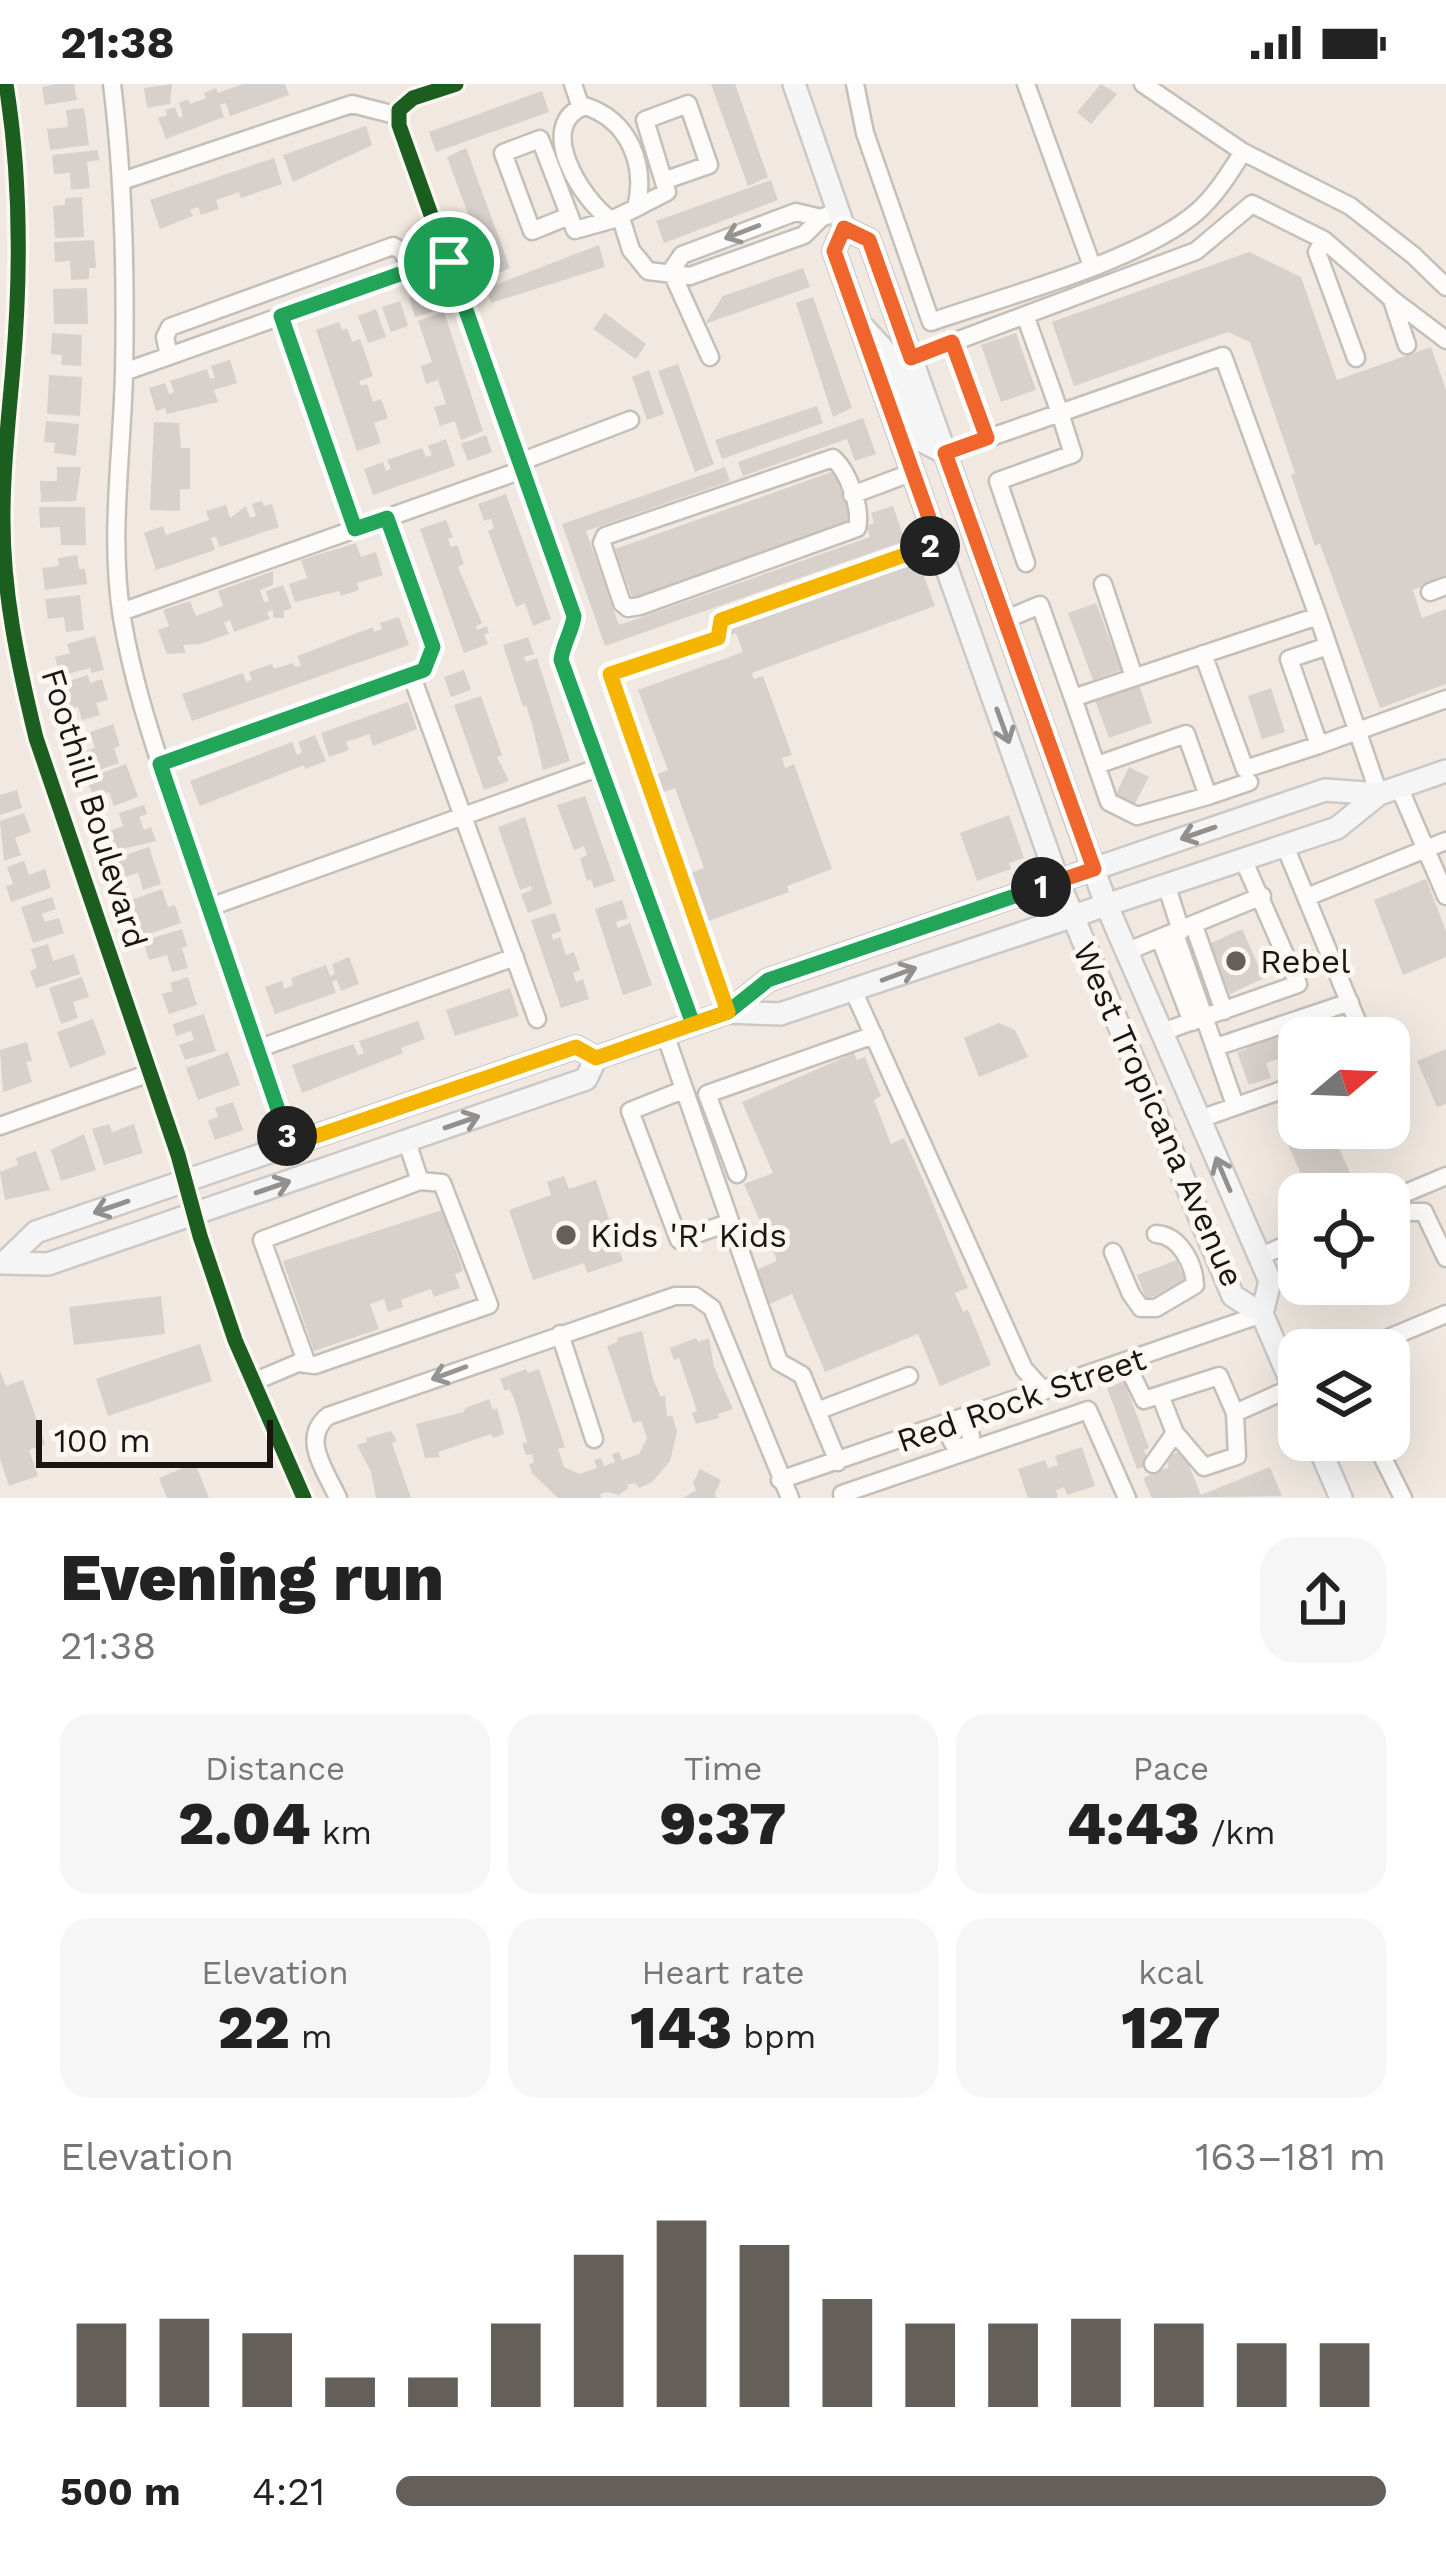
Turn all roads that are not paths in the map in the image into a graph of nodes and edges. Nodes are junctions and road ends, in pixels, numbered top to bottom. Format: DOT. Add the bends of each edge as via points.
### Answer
graph roads {
  1 [pos="6,84"];
  2 [pos="112,84"];
  3 [pos="349,84"];
  4 [pos="456,84"];
  5 [pos="573,84"];
  6 [pos="794,84"];
  7 [pos="855,84"];
  8 [pos="1026,84"];
  9 [pos="1143,84"];
  10 [pos="356,104"];
  11 [pos="581,108"];
  12 [pos="399,116"];
  13 [pos="1243,152"];
  14 [pos="666,180"];
  15 [pos="122,181"];
  16 [pos="622,215"];
  17 [pos="569,216"];
  18 [pos="834,219"];
  19 [pos="1324,240"];
  20 [pos="448,257"];
  21 [pos="1092,266"];
  22 [pos="411,270"];
  23 [pos="671,271"];
  24 [pos="1446,286"];
  25 [pos="1392,299"];
  26 [pos="1025,315"];
  27 [pos="281,316"];
  28 [pos="860,325"];
  29 [pos="1446,340"];
  30 [pos="952,342"];
  31 [pos="1407,345"];
  32 [pos="169,356"];
  33 [pos="710,357"];
  34 [pos="911,358"];
  35 [pos="1356,358"];
  36 [pos="124,372"];
  37 [pos="4,408"];
  38 [pos="1060,413"];
  39 [pos="630,420"];
  40 [pos="987,438"];
  41 [pos="945,453"];
  42 [pos="521,466"];
  43 [pos="913,472"];
  44 [pos="852,495"];
  45 [pos="387,518"];
  46 [pos="355,529"];
  47 [pos="938,543"];
  48 [pos="1026,563"];
  49 [pos="1103,584"];
  50 [pos="122,612"];
  51 [pos="1318,616"];
  52 [pos="1004,620"];
  53 [pos="1328,646"];
  54 [pos="1203,654"];
  55 [pos="411,674"];
  56 [pos="1134,677"];
  57 [pos="1073,698"];
  58 [pos="1446,699"];
  59 [pos="1357,730"];
  60 [pos="1319,745"];
  61 [pos="160,764"];
  62 [pos="1097,765"];
  63 [pos="600,767"];
  64 [pos="1446,771"];
  65 [pos="1247,776"];
  66 [pos="1389,790"];
  67 [pos="1208,796"];
  68 [pos="1259,813"];
  69 [pos="463,815"];
  70 [pos="1446,841"];
  71 [pos="1285,846"];
  72 [pos="1425,849"];
  73 [pos="1244,859"];
  74 [pos="1094,869"];
  75 [pos="1058,881"];
  76 [pos="1166,884"];
  77 [pos="1262,896"];
  78 [pos="1446,896"];
  79 [pos="1307,897"];
  80 [pos="1106,904"];
  81 [pos="207,908"];
  82 [pos="1072,915"];
  83 [pos="1177,933"];
  84 [pos="1128,951"];
  85 [pos="515,958"];
  86 [pos="853,990"];
  87 [pos="1350,1002"];
  88 [pos="1224,1011"];
  89 [pos="728,1012"];
  90 [pos="1356,1017"];
  91 [pos="537,1018"];
  92 [pos="1198,1020"];
  93 [pos="693,1024"];
  94 [pos="1162,1032"];
  95 [pos="665,1034"];
  96 [pos="874,1034"];
  97 [pos="1216,1047"];
  98 [pos="256,1049"];
  99 [pos="596,1058"];
  100 [pos="150,1073"];
  101 [pos="683,1090"];
  102 [pos="1278,1091"];
  103 [pos="1235,1105"];
  104 [pos="1200,1120"];
  105 [pos="0,1126"];
  106 [pos="406,1142"];
  107 [pos="290,1145"];
  108 [pos="737,1174"];
  109 [pos="1446,1176"];
  110 [pos="186,1181"];
  111 [pos="420,1181"];
  112 [pos="1410,1192"];
  113 [pos="1410,1212"];
  114 [pos="194,1214"];
  115 [pos="728,1222"];
  116 [pos="1156,1234"];
  117 [pos="1278,1248"];
  118 [pos="1113,1252"];
  119 [pos="1259,1257"];
  120 [pos="1446,1258"];
  121 [pos="3,1262"];
  122 [pos="1262,1314"];
  123 [pos="1446,1314"];
  124 [pos="1410,1329"];
  125 [pos="560,1334"];
  126 [pos="1278,1351"];
  127 [pos="1126,1363"];
  128 [pos="308,1364"];
  129 [pos="909,1376"];
  130 [pos="254,1382"];
  131 [pos="1044,1391"];
  132 [pos="1160,1395"];
  133 [pos="1278,1399"];
  134 [pos="817,1411"];
  135 [pos="1235,1413"];
  136 [pos="957,1423"];
  137 [pos="1175,1433"];
  138 [pos="594,1439"];
  139 [pos="966,1450"];
  140 [pos="1325,1461"];
  141 [pos="1384,1461"];
  142 [pos="838,1462"];
  143 [pos="1153,1464"];
  144 [pos="780,1480"];
  145 [pos="304,1498"];
  146 [pos="338,1498"];
  147 [pos="790,1498"];
  148 [pos="843,1498"];
  149 [pos="1127,1498"];
  150 [pos="1341,1498"];
  151 [pos="1403,1498"];
  1 -- 37 [label="street, Foothill Boulevard" via="18,225"];
  2 -- 15 [label="street"];
  3 -- 10 [label="street"];
  4 -- 12 [label="street" via="413,98"];
  5 -- 11 [label="street"];
  6 -- 18 [label="main road, West Tropicana Avenue"];
  7 -- 21 [label="street" via="931,322"];
  8 -- 21 [label="street"];
  9 -- 13 [label="street"];
  10 -- 12 [label="street"];
  10 -- 15 [label="street"];
  11 -- 16 [label="street" via="602,112 624,130 642,186"];
  11 -- 16 [label="street" via="562,127 579,186 595,209"];
  12 -- 20 [label="street"];
  13 -- 21 [label="street" via="1197,211"];
  13 -- 24 [label="street" via="1350,206"];
  14 -- 14 [label="street" via="645,119 688,104 709,165"];
  14 -- 16 [label="street" via="667,191"];
  15 -- 36 [label="street"];
  16 -- 17 [label="street" via="575,230"];
  16 -- 23 [label="street" via="631,250 648,271"];
  17 -- 17 [label="street" via="540,140 502,153 532,231"];
  18 -- 23 [label="street" via="709,270"];
  18 -- 28 [label="main road, West Tropicana Avenue" via="834,251"];
  18 -- 34 [label="main road, West Tropicana Avenue" via="869,240"];
  19 -- 25 [label="street"];
  19 -- 26 [label="street" via="1252,204 1196,251"];
  19 -- 35 [label="street" via="1317,252"];
  20 -- 22 [label="street"];
  20 -- 42 [label="street"];
  22 -- 27 [label="street"];
  22 -- 32 [label="street" via="393,246 341,264 170,327"];
  23 -- 33 [label="street"];
  25 -- 29 [label="street"];
  25 -- 31 [label="street"];
  26 -- 30 [label="street"];
  26 -- 38 [label="street"];
  27 -- 32 [label="street"];
  27 -- 46 [label="street"];
  28 -- 41 [label="main road" via="892,359 924,442"];
  28 -- 43 [label="main road, West Tropicana Avenue"];
  30 -- 34 [label="street"];
  30 -- 40 [label="street"];
  32 -- 36 [label="street"];
  34 -- 41 [label="main road, West Tropicana Avenue"];
  36 -- 50 [label="street" via="116,555"];
  37 -- 100 [label="street, Foothill Boulevard" via="4,566 21,678"];
  38 -- 40 [label="street"];
  38 -- 48 [label="street" via="1072,454 998,481"];
  38 -- 51 [label="street" via="1223,356"];
  39 -- 42 [label="street"];
  40 -- 41 [label="street"];
  41 -- 52 [label="main road, West Tropicana Avenue"];
  42 -- 45 [label="street"];
  42 -- 63 [label="street" via="574,616 561,660"];
  43 -- 44 [label="street"];
  43 -- 47 [label="main road, West Tropicana Avenue"];
  44 -- 44 [label="street" via="841,465 822,459 612,532 602,543 622,603 640,606 846,534 860,518"];
  45 -- 46 [label="street"];
  45 -- 55 [label="street" via="433,647 424,670"];
  46 -- 50 [label="street"];
  47 -- 75 [label="main road, West Tropicana Avenue, one-way"];
  47 -- 89 [label="street" via="721,620 718,638 610,674"];
  49 -- 56 [label="street"];
  50 -- 61 [label="street"];
  51 -- 53 [label="street"];
  51 -- 54 [label="street"];
  52 -- 57 [label="street" via="1040,605"];
  52 -- 74 [label="main road, West Tropicana Avenue"];
  53 -- 59 [label="street"];
  53 -- 60 [label="street" via="1289,659"];
  54 -- 56 [label="street"];
  54 -- 65 [label="street"];
  55 -- 61 [label="street"];
  55 -- 69 [label="street"];
  56 -- 57 [label="street"];
  57 -- 62 [label="street"];
  58 -- 59 [label="street"];
  59 -- 60 [label="street"];
  59 -- 66 [label="street"];
  60 -- 65 [label="street"];
  61 -- 81 [label="street"];
  62 -- 67 [label="street" via="1109,802 1137,815"];
  62 -- 67 [label="street" via="1186,734"];
  63 -- 69 [label="street"];
  63 -- 93 [label="street"];
  64 -- 66 [label="main road"];
  65 -- 67 [label="street"];
  65 -- 68 [label="street"];
  66 -- 68 [label="main road" via="1325,790"];
  66 -- 71 [label="main road" via="1337,828"];
  66 -- 72 [label="street"];
  68 -- 74 [label="main road, one-way"];
  69 -- 81 [label="street"];
  69 -- 85 [label="street"];
  70 -- 72 [label="street"];
  71 -- 73 [label="main road"];
  71 -- 79 [label="street"];
  72 -- 78 [label="street"];
  72 -- 79 [label="street"];
  73 -- 76 [label="main road"];
  73 -- 77 [label="street"];
  74 -- 75 [label="main road"];
  74 -- 80 [label="main road, West Tropicana Avenue"];
  75 -- 82 [label="main road, West Tropicana Avenue"];
  75 -- 89 [label="main road" via="768,980"];
  76 -- 80 [label="main road"];
  76 -- 83 [label="street"];
  77 -- 83 [label="street"];
  77 -- 88 [label="street" via="1298,984"];
  79 -- 87 [label="street"];
  80 -- 82 [label="main road"];
  80 -- 84 [label="main road, West Tropicana Avenue"];
  81 -- 98 [label="street"];
  86 -- 82 [label="main road, one-way"];
  82 -- 122 [label="main road, West Tropicana Avenue" via="1233,1296"];
  83 -- 84 [label="street"];
  83 -- 88 [label="street"];
  83 -- 92 [label="street"];
  84 -- 94 [label="main road, West Tropicana Avenue"];
  85 -- 91 [label="street"];
  85 -- 98 [label="street"];
  86 -- 89 [label="main road" via="780,1014"];
  86 -- 96 [label="street"];
  87 -- 90 [label="street"];
  87 -- 97 [label="street"];
  88 -- 92 [label="street"];
  89 -- 93 [label="main road"];
  92 -- 94 [label="street"];
  92 -- 97 [label="street"];
  93 -- 95 [label="main road"];
  94 -- 104 [label="main road, West Tropicana Avenue"];
  95 -- 99 [label="main road"];
  95 -- 101 [label="street"];
  96 -- 108 [label="street" via="706,1094"];
  96 -- 131 [label="street" via="1018,1357"];
  97 -- 103 [label="street"];
  98 -- 107 [label="street"];
  106 -- 99 [label="main road, one-way" via="586,1079"];
  99 -- 107 [label="main road" via="576,1047"];
  100 -- 105 [label="street"];
  100 -- 110 [label="street, Foothill Boulevard"];
  101 -- 115 [label="street"];
  101 -- 115 [label="street" via="630,1112 679,1240"];
  102 -- 103 [label="street"];
  103 -- 104 [label="street"];
  119 -- 104 [label="main road, West Tropicana Avenue, one-way"];
  106 -- 111 [label="street"];
  114 -- 106 [label="main road, one-way"];
  107 -- 110 [label="main road"];
  109 -- 112 [label="street"];
  110 -- 114 [label="street, Foothill Boulevard"];
  110 -- 121 [label="main road, one-way" via="36,1232"];
  111 -- 128 [label="street" via="262,1240"];
  111 -- 128 [label="street" via="442,1183 489,1305"];
  113 -- 120 [label="street" via="1424,1212"];
  114 -- 121 [label="main road" via="48,1264"];
  114 -- 130 [label="street, Foothill Boulevard"];
  115 -- 134 [label="street" via="779,1362 802,1375"];
  116 -- 118 [label="street" via="1178,1243 1195,1285 1156,1308 1141,1308"];
  117 -- 119 [label="street"];
  119 -- 122 [label="main road, West Tropicana Avenue" via="1270,1281"];
  122 -- 126 [label="main road, West Tropicana Avenue"];
  122 -- 127 [label="street, Red Rock Street"];
  123 -- 124 [label="street"];
  125 -- 138 [label="street"];
  125 -- 144 [label="street" via="695,1296 712,1308"];
  125 -- 146 [label="street, one-way" via="328,1416 313,1444"];
  127 -- 131 [label="street, Red Rock Street"];
  127 -- 132 [label="street" via="1144,1400"];
  128 -- 130 [label="street"];
  129 -- 134 [label="street"];
  130 -- 145 [label="street, Foothill Boulevard"];
  131 -- 136 [label="street, Red Rock Street"];
  132 -- 135 [label="street" via="1220,1376"];
  132 -- 137 [label="street"];
  133 -- 135 [label="street"];
  134 -- 142 [label="street"];
  135 -- 137 [label="street" via="1237,1456 1204,1466"];
  136 -- 139 [label="street" via="951,1435"];
  136 -- 142 [label="street, Red Rock Street"];
  137 -- 143 [label="street"];
  139 -- 148 [label="street"];
  139 -- 149 [label="street" via="1088,1410"];
  140 -- 150 [label="main road"];
  141 -- 151 [label="street"];
  142 -- 144 [label="street, Red Rock Street"];
  144 -- 147 [label="street"];
}
